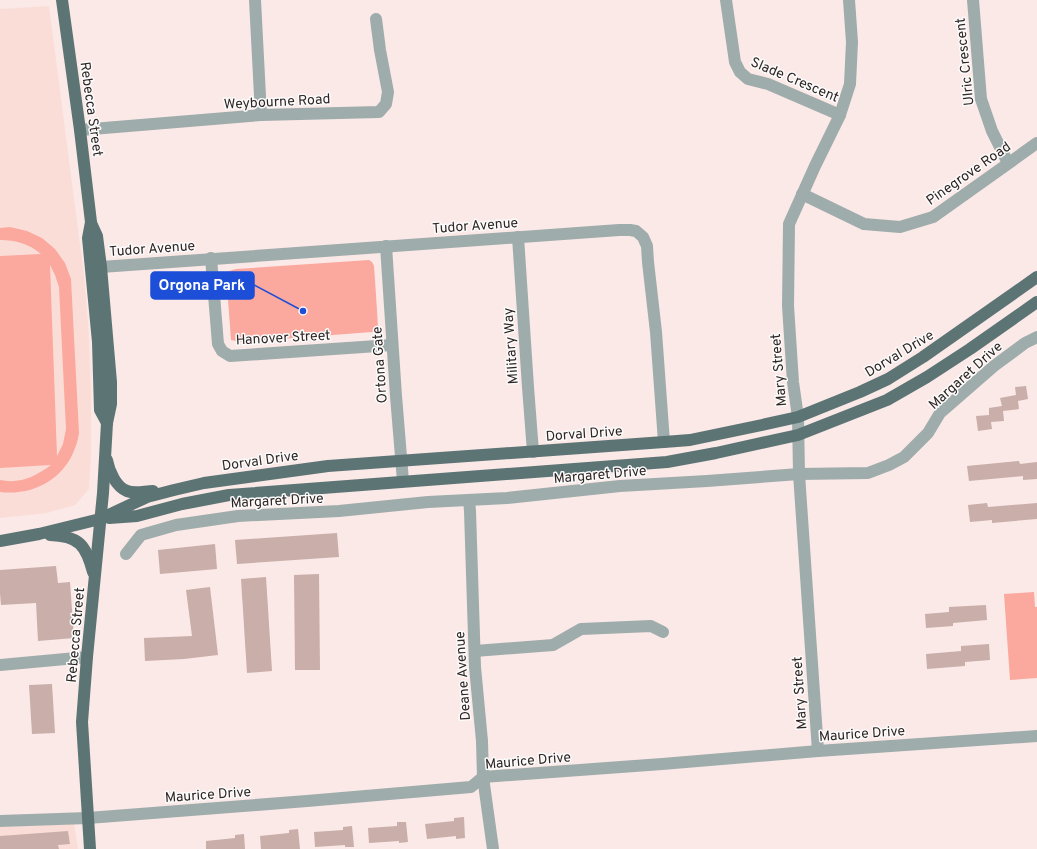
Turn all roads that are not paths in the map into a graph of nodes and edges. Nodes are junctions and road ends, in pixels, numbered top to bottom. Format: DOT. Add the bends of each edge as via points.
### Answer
graph roads {
  1 [pos="62,0"];
  2 [pos="255,0"];
  3 [pos="726,0"];
  4 [pos="849,0"];
  5 [pos="973,0"];
  6 [pos="376,19"];
  7 [pos="840,114"];
  8 [pos="262,115"];
  9 [pos="80,130"];
  10 [pos="1037,143"];
  11 [pos="1008,163"];
  12 [pos="802,194"];
  13 [pos="91,222"];
  14 [pos="518,237"];
  15 [pos="386,246"];
  16 [pos="211,258"];
  17 [pos="101,267"];
  18 [pos="1037,277"];
  19 [pos="1037,302"];
  20 [pos="1037,337"];
  21 [pos="392,345"];
  22 [pos="798,416"];
  23 [pos="107,423"];
  24 [pos="798,435"];
  25 [pos="664,442"];
  26 [pos="105,451"];
  27 [pos="533,452"];
  28 [pos="402,461"];
  29 [pos="799,474"];
  30 [pos="403,481"];
  31 [pos="174,490"];
  32 [pos="469,500"];
  33 [pos="100,519"];
  34 [pos="39,534"];
  35 [pos="0,541"];
  36 [pos="126,554"];
  37 [pos="95,581"];
  38 [pos="663,632"];
  39 [pos="475,651"];
  40 [pos="87,657"];
  41 [pos="0,664"];
  42 [pos="1037,736"];
  43 [pos="818,751"];
  44 [pos="483,776"];
  45 [pos="88,818"];
  46 [pos="0,821"];
  47 [pos="90,849"];
  48 [pos="494,849"];
  1 -- 9 [label="main road, Rebecca Street"];
  2 -- 8 [label="street"];
  3 -- 7 [label="street, Slade Crescent" via="735,62 740,72 748,79 768,84"];
  4 -- 7 [label="street, Mary Street" via="852,42 850,84"];
  5 -- 11 [label="street, Ulric Crescent" via="980,99 992,132"];
  6 -- 8 [label="street, Weybourne Road" via="388,92 386,104 378,112"];
  7 -- 12 [label="street, Mary Street"];
  8 -- 9 [label="street, Weybourne Road"];
  9 -- 13 [label="main road, Rebecca Street"];
  10 -- 11 [label="street, Pinegrove Road"];
  11 -- 12 [label="street, Pinegrove Road" via="933,217 900,227 864,224"];
  12 -- 22 [label="street, Mary Street" via="789,224 788,306"];
  13 -- 17 [label="main road, Rebecca Street" via="97,236"];
  13 -- 23 [label="main road, Rebecca Street" via="88,238 98,342 100,410"];
  14 -- 15 [label="street, Tudor Avenue"];
  14 -- 25 [label="street, Tudor Avenue" via="630,230 643,237 647,250 656,332"];
  14 -- 27 [label="street, Military Way"];
  15 -- 16 [label="street, Tudor Avenue"];
  15 -- 21 [label="street, Ortona Gate"];
  16 -- 17 [label="street, Tudor Avenue"];
  16 -- 21 [label="street, Hanover Street" via="218,344 222,351 230,356"];
  17 -- 23 [label="main road, Rebecca Street" via="111,382 111,404"];
  18 -- 22 [label="main road, Dorval Drive" via="923,358 888,379"];
  19 -- 24 [label="main road, Dorval Drive" via="970,349 894,396"];
  20 -- 29 [label="street, Margaret Drive" via="994,366 940,413 928,433 904,457 868,473"];
  21 -- 28 [label="street, Ortona Gate"];
  22 -- 24 [label="street, Mary Street"];
  22 -- 25 [label="main road, Dorval Drive" via="704,437"];
  23 -- 26 [label="main road, Rebecca Street"];
  24 -- 29 [label="street, Mary Street"];
  24 -- 30 [label="main road, Dorval Drive" via="667,462"];
  25 -- 27 [label="main road, Dorval Drive"];
  26 -- 31 [label="main road" via="113,477 125,490"];
  26 -- 33 [label="main road, Rebecca Street"];
  27 -- 28 [label="main road, Dorval Drive"];
  28 -- 30 [label="street, Ortona Gate"];
  28 -- 31 [label="main road, Dorval Drive" via="328,466 204,483"];
  29 -- 32 [label="street, Margaret Drive" via="620,486"];
  29 -- 43 [label="street, Mary Street"];
  30 -- 33 [label="main road, Dorval Drive" via="229,495 137,516"];
  31 -- 33 [label="main road, Dorval Drive" via="147,497"];
  32 -- 36 [label="street, Margaret Drive" via="339,512 238,516 176,525 141,535"];
  32 -- 39 [label="street, Deane Avenue"];
  33 -- 34 [label="main road, Dorval Drive"];
  33 -- 37 [label="main road, Rebecca Street"];
  34 -- 35 [label="main road, Dorval Drive"];
  34 -- 37 [label="main road" via="61,535 80,543 90,562"];
  37 -- 40 [label="main road, Rebecca Street"];
  38 -- 39 [label="street" via="651,626 581,629 553,646"];
  39 -- 44 [label="street, Deane Avenue"];
  40 -- 41 [label="street"];
  40 -- 45 [label="main road, Rebecca Street" via="82,722"];
  42 -- 43 [label="street, Maurice Drive"];
  43 -- 44 [label="street, Maurice Drive"];
  44 -- 45 [label="street, Maurice Drive" via="471,787"];
  44 -- 48 [label="street, Deane Avenue"];
  45 -- 46 [label="street, Maurice Drive"];
  45 -- 47 [label="main road, Rebecca Street"];
}
